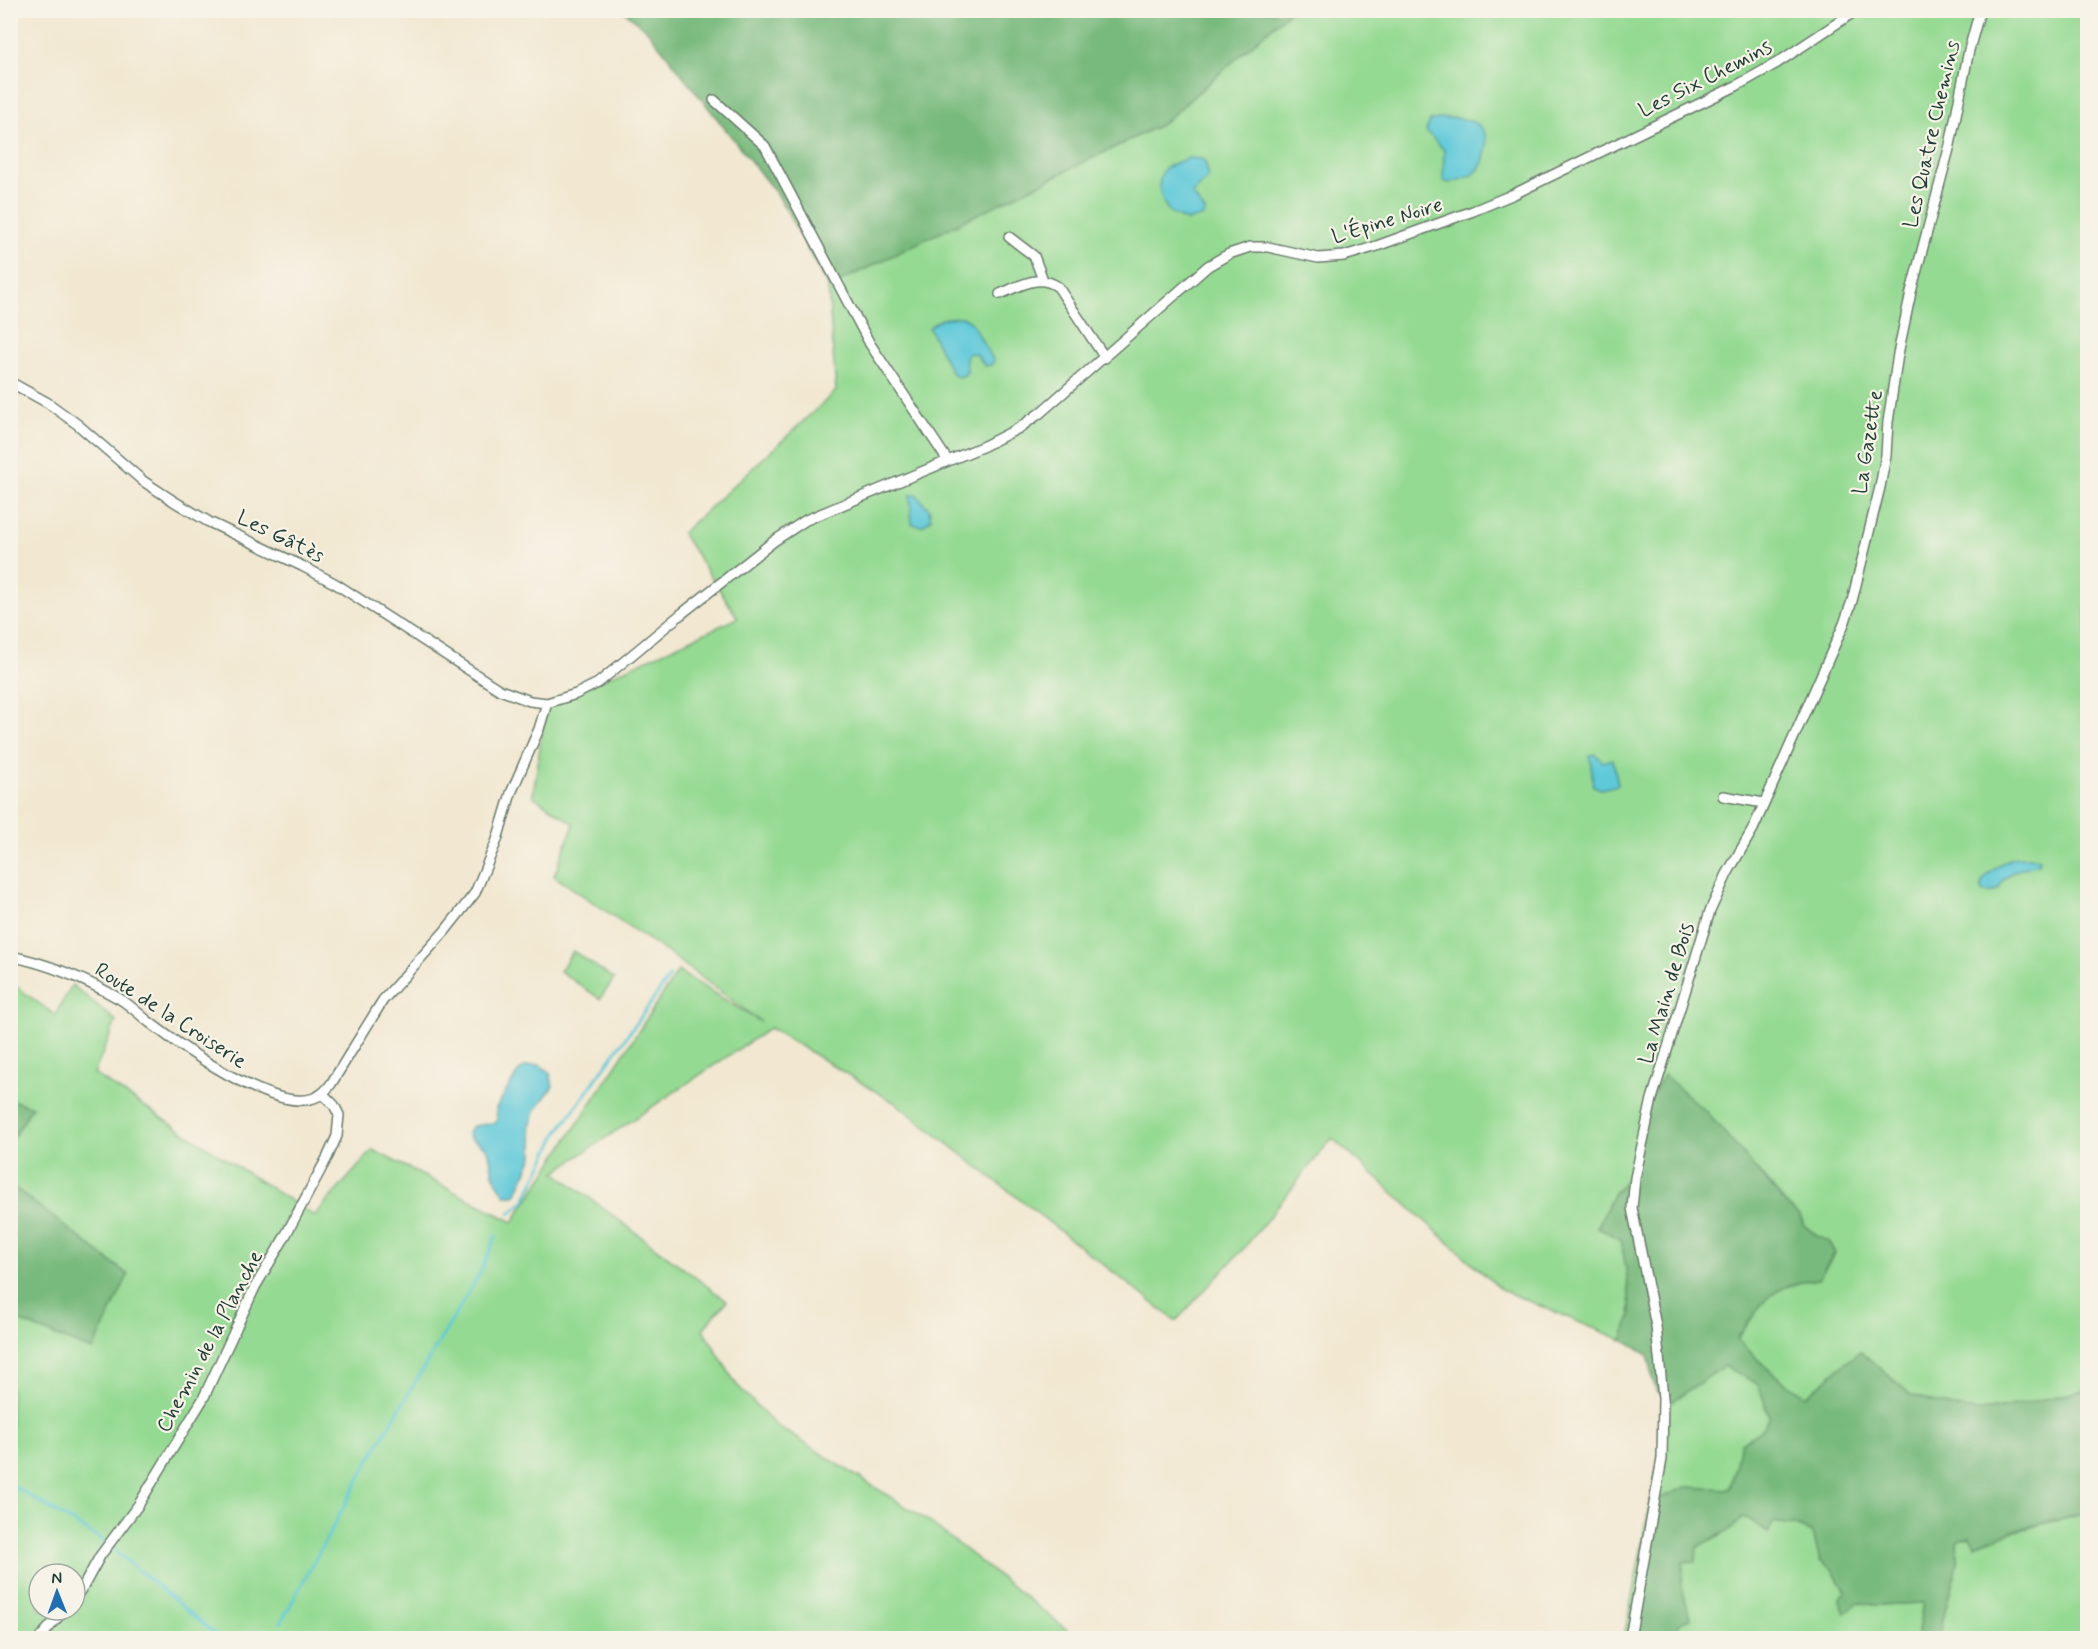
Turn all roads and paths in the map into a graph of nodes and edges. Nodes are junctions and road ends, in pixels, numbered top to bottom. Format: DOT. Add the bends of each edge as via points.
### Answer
graph roads {
  1 [pos="1857,10"];
  2 [pos="1980,10"];
  3 [pos="714,100"];
  4 [pos="1630,137"];
  5 [pos="1009,237"];
  6 [pos="1918,265"];
  7 [pos="1043,280"];
  8 [pos="1000,294"];
  9 [pos="1105,358"];
  10 [pos="10,382"];
  11 [pos="948,461"];
  12 [pos="1844,624"];
  13 [pos="547,703"];
  14 [pos="1723,796"];
  15 [pos="1764,803"];
  16 [pos="10,956"];
  17 [pos="322,1094"];
  18 [pos="87,1580"];
  19 [pos="54,1622"];
  20 [pos="40,1638"];
  21 [pos="1630,1638"];
  1 -- 4 [label="street, Les Six Chemins" via="1756,75"];
  2 -- 6 [label="street, Les Quatre Chemins"];
  3 -- 11 [label="street" via="765,146 870,344"];
  4 -- 9 [label="street, L'Épine Noire" via="1514,194 1436,226 1344,256 1318,258 1268,247 1250,247 1229,254 1208,266"];
  5 -- 7 [label="street" via="1034,256"];
  6 -- 12 [label="street, La Gazette" via="1898,354 1880,487"];
  7 -- 8 [label="street" via="1029,281"];
  7 -- 9 [label="street" via="1058,288"];
  9 -- 11 [label="street, L'Épine Noire" via="1018,428"];
  10 -- 13 [label="street, Les Gâtès" via="77,424 143,481 175,502 336,584 500,690"];
  11 -- 13 [label="street, L'Épine Noire" via="806,520 708,592 597,683"];
  12 -- 15 [label="street, La Main de Bois"];
  13 -- 17 [label="street" via="476,893 383,1000"];
  14 -- 15 [label="street"];
  15 -- 21 [label="street, La Main de Bois" via="1710,911 1652,1099 1635,1178 1632,1208 1656,1326 1663,1398 1662,1459"];
  16 -- 17 [label="street, Route de la Croiserie" via="69,973 123,1001 194,1054 251,1087 284,1099 313,1099"];
  17 -- 18 [label="street, Chemin de la Planche" via="334,1104 339,1115 337,1136 328,1156 255,1287 203,1399"];
  19 -- 20 [label="street"];
}
